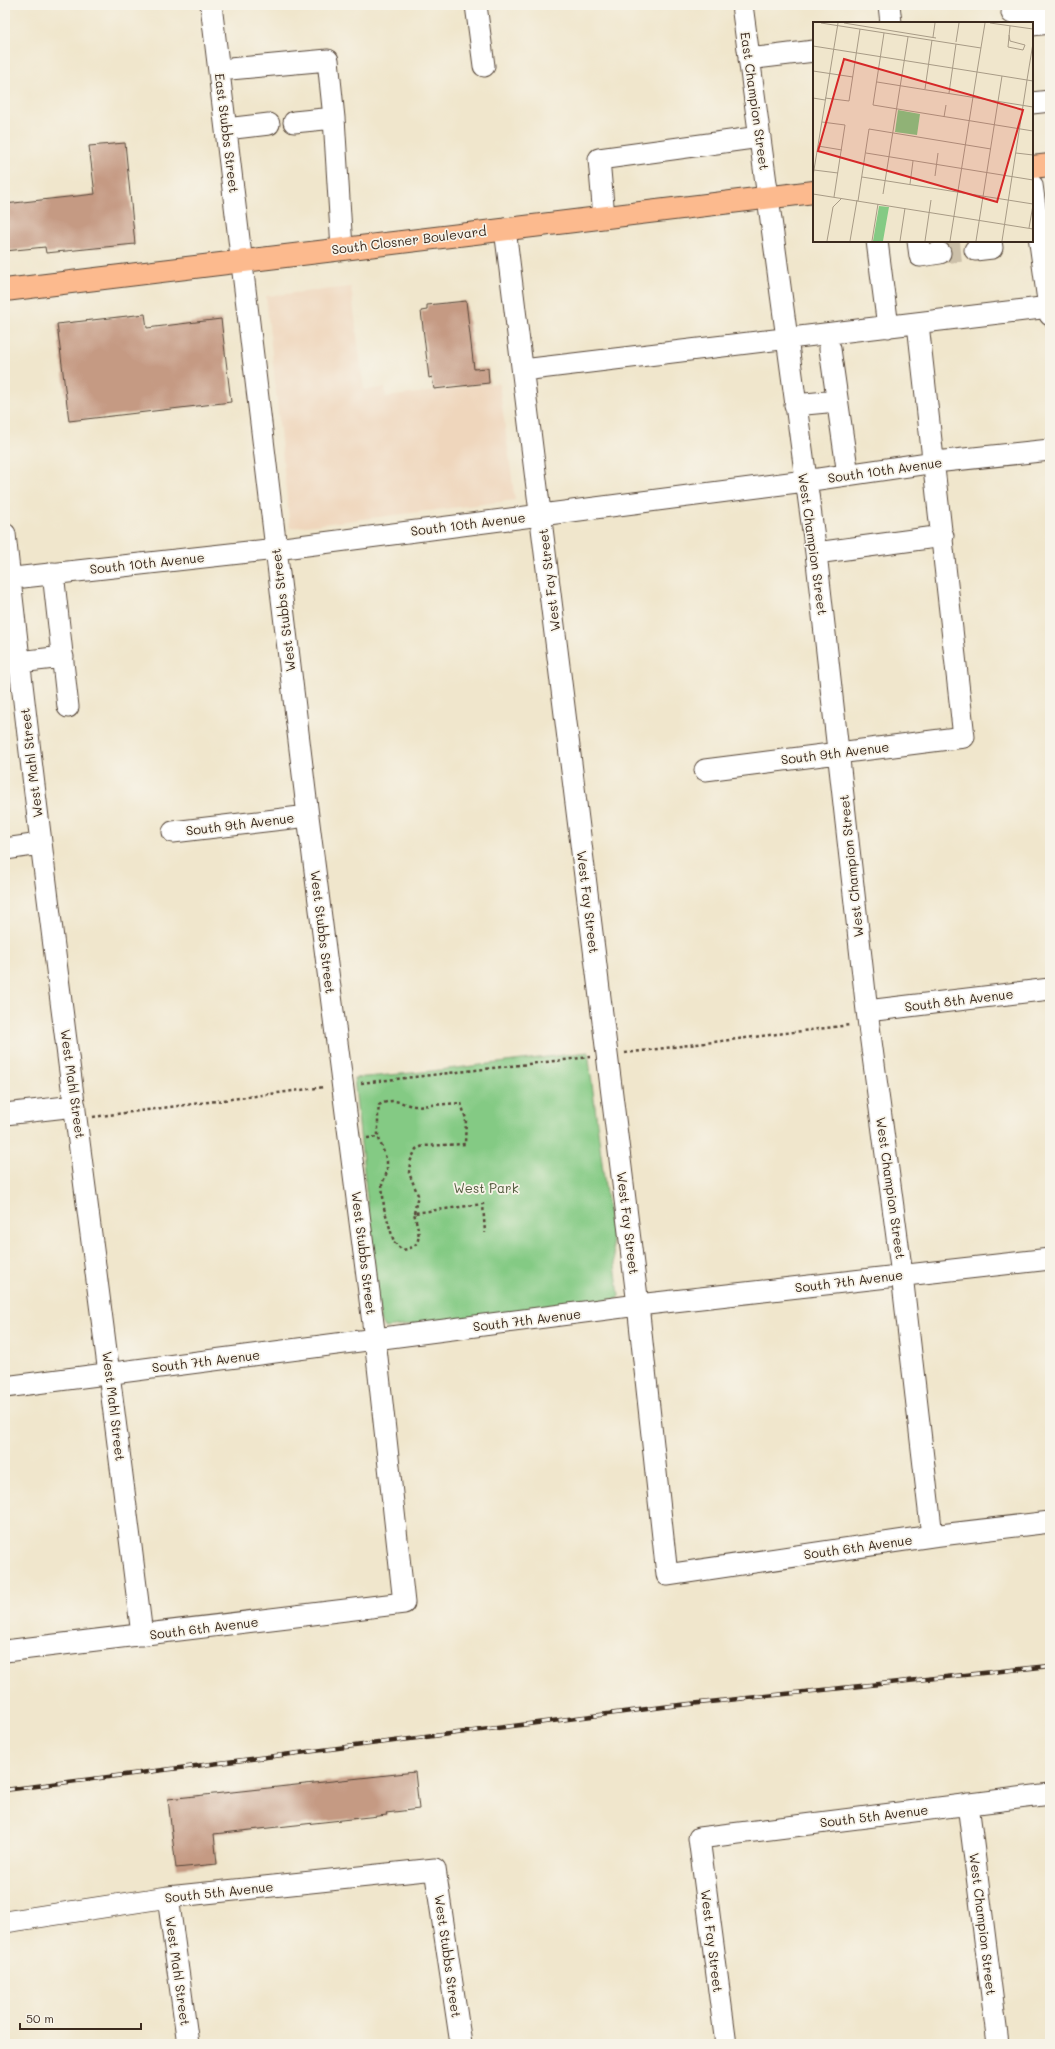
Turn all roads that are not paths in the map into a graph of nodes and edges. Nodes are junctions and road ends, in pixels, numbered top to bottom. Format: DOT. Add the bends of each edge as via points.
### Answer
graph roads {
  1 [pos="211,5"];
  2 [pos="476,5"];
  3 [pos="742,5"];
  4 [pos="888,5"];
  5 [pos="1050,7"];
  6 [pos="1012,14"];
  7 [pos="891,22"];
  8 [pos="1050,23"];
  9 [pos="1033,25"];
  10 [pos="813,51"];
  11 [pos="749,59"];
  12 [pos="484,66"];
  13 [pos="219,70"];
  14 [pos="1050,101"];
  15 [pos="1033,103"];
  16 [pos="334,118"];
  17 [pos="294,122"];
  18 [pos="269,124"];
  19 [pos="226,129"];
  20 [pos="760,137"];
  21 [pos="1050,165"];
  22 [pos="1033,167"];
  23 [pos="813,192"];
  24 [pos="768,197"];
  25 [pos="1033,200"];
  26 [pos="604,217"];
  27 [pos="505,229"];
  28 [pos="1035,230"];
  29 [pos="342,249"];
  30 [pos="243,260"];
  31 [pos="885,285"];
  32 [pos="5,290"];
  33 [pos="1050,311"];
  34 [pos="918,324"];
  35 [pos="788,340"];
  36 [pos="830,348"];
  37 [pos="523,370"];
  38 [pos="837,401"];
  39 [pos="795,405"];
  40 [pos="1050,450"];
  41 [pos="935,462"];
  42 [pos="848,475"];
  43 [pos="805,482"];
  44 [pos="541,514"];
  45 [pos="5,534"];
  46 [pos="943,536"];
  47 [pos="276,549"];
  48 [pos="816,553"];
  49 [pos="53,573"];
  50 [pos="7,579"];
  51 [pos="63,657"];
  52 [pos="19,662"];
  53 [pos="68,707"];
  54 [pos="838,752"];
  55 [pos="705,770"];
  56 [pos="308,816"];
  57 [pos="173,832"];
  58 [pos="40,844"];
  59 [pos="5,849"];
  60 [pos="1050,989"];
  61 [pos="867,1011"];
  62 [pos="75,1106"];
  63 [pos="5,1114"];
  64 [pos="1050,1259"];
  65 [pos="902,1275"];
  66 [pos="638,1305"];
  67 [pos="375,1339"];
  68 [pos="110,1372"];
  69 [pos="5,1387"];
  70 [pos="1050,1522"];
  71 [pos="932,1536"];
  72 [pos="667,1575"];
  73 [pos="404,1603"];
  74 [pos="142,1635"];
  75 [pos="5,1651"];
  76 [pos="1050,1794"];
  77 [pos="968,1804"];
  78 [pos="699,1838"];
  79 [pos="435,1869"];
  80 [pos="168,1897"];
  81 [pos="5,1922"];
  82 [pos="188,2044"];
  83 [pos="461,2044"];
  84 [pos="726,2044"];
  85 [pos="998,2044"];
  1 -- 13 [label="street, East Stubbs Street"];
  2 -- 12 [label="street"];
  3 -- 11 [label="street, East Champion Street"];
  4 -- 7 [label="street"];
  5 -- 6 [label="street"];
  8 -- 9 [label="street"];
  10 -- 11 [label="street"];
  11 -- 20 [label="street, East Champion Street"];
  13 -- 16 [label="street" via="328,60"];
  13 -- 19 [label="street, East Stubbs Street"];
  14 -- 15 [label="street"];
  16 -- 17 [label="street"];
  16 -- 29 [label="street"];
  18 -- 19 [label="street"];
  19 -- 30 [label="street, East Stubbs Street"];
  20 -- 24 [label="street, East Champion Street"];
  20 -- 26 [label="street" via="599,159"];
  21 -- 22 [label="main road"];
  23 -- 24 [label="main road, South Closner Boulevard"];
  24 -- 26 [label="main road, South Closner Boulevard"];
  24 -- 35 [label="street, West Champion Street"];
  25 -- 28 [label="street"];
  26 -- 27 [label="main road, South Closner Boulevard"];
  27 -- 29 [label="main road, South Closner Boulevard"];
  27 -- 37 [label="street, West Fay Street"];
  28 -- 33 [label="street"];
  29 -- 30 [label="main road, South Closner Boulevard"];
  30 -- 32 [label="main road, South Closner Boulevard"];
  30 -- 47 [label="street, West Stubbs Street"];
  31 -- 34 [label="street"];
  31 -- 35 [label="street"];
  33 -- 34 [label="street"];
  34 -- 41 [label="street"];
  35 -- 37 [label="street"];
  35 -- 39 [label="street, West Champion Street"];
  36 -- 38 [label="street"];
  37 -- 44 [label="street, West Fay Street"];
  38 -- 39 [label="street"];
  38 -- 42 [label="street"];
  39 -- 43 [label="street, West Champion Street"];
  40 -- 41 [label="street, South 10th Avenue"];
  41 -- 42 [label="street, South 10th Avenue"];
  41 -- 46 [label="street"];
  42 -- 43 [label="street, South 10th Avenue"];
  43 -- 44 [label="street, South 10th Avenue"];
  43 -- 48 [label="street, West Champion Street"];
  44 -- 47 [label="street, South 10th Avenue"];
  44 -- 66 [label="street, West Fay Street"];
  45 -- 50 [label="street, West Mahl Street"];
  46 -- 48 [label="street"];
  46 -- 54 [label="street, South 9th Avenue" via="964,737"];
  47 -- 49 [label="street, South 10th Avenue"];
  47 -- 56 [label="street, West Stubbs Street"];
  48 -- 54 [label="street, West Champion Street"];
  49 -- 50 [label="street, South 10th Avenue"];
  49 -- 51 [label="street"];
  50 -- 52 [label="street, West Mahl Street"];
  51 -- 52 [label="street"];
  51 -- 53 [label="street"];
  52 -- 58 [label="street, West Mahl Street"];
  54 -- 55 [label="street, South 9th Avenue"];
  54 -- 61 [label="street, West Champion Street"];
  56 -- 57 [label="street, South 9th Avenue"];
  56 -- 67 [label="street, West Stubbs Street"];
  58 -- 59 [label="street"];
  58 -- 62 [label="street, West Mahl Street"];
  60 -- 61 [label="street, South 8th Avenue"];
  61 -- 65 [label="street, West Champion Street"];
  62 -- 63 [label="street"];
  62 -- 68 [label="street, West Mahl Street"];
  64 -- 65 [label="street, South 7th Avenue"];
  65 -- 66 [label="street, South 7th Avenue"];
  65 -- 71 [label="street, West Champion Street"];
  66 -- 67 [label="street, South 7th Avenue"];
  66 -- 72 [label="street, West Fay Street"];
  67 -- 68 [label="street, South 7th Avenue"];
  67 -- 73 [label="street, West Stubbs Street"];
  68 -- 69 [label="street, South 7th Avenue"];
  68 -- 74 [label="street, West Mahl Street"];
  70 -- 71 [label="street, South 6th Avenue"];
  71 -- 72 [label="street, South 6th Avenue"];
  73 -- 74 [label="street, South 6th Avenue"];
  74 -- 75 [label="street, South 6th Avenue"];
  76 -- 77 [label="street, South 5th Avenue"];
  77 -- 78 [label="street, South 5th Avenue"];
  77 -- 85 [label="street, West Champion Street"];
  78 -- 84 [label="street, West Fay Street"];
  79 -- 80 [label="street, South 5th Avenue"];
  79 -- 83 [label="street, West Stubbs Street"];
  80 -- 81 [label="street, South 5th Avenue"];
  80 -- 82 [label="street, West Mahl Street"];
}
